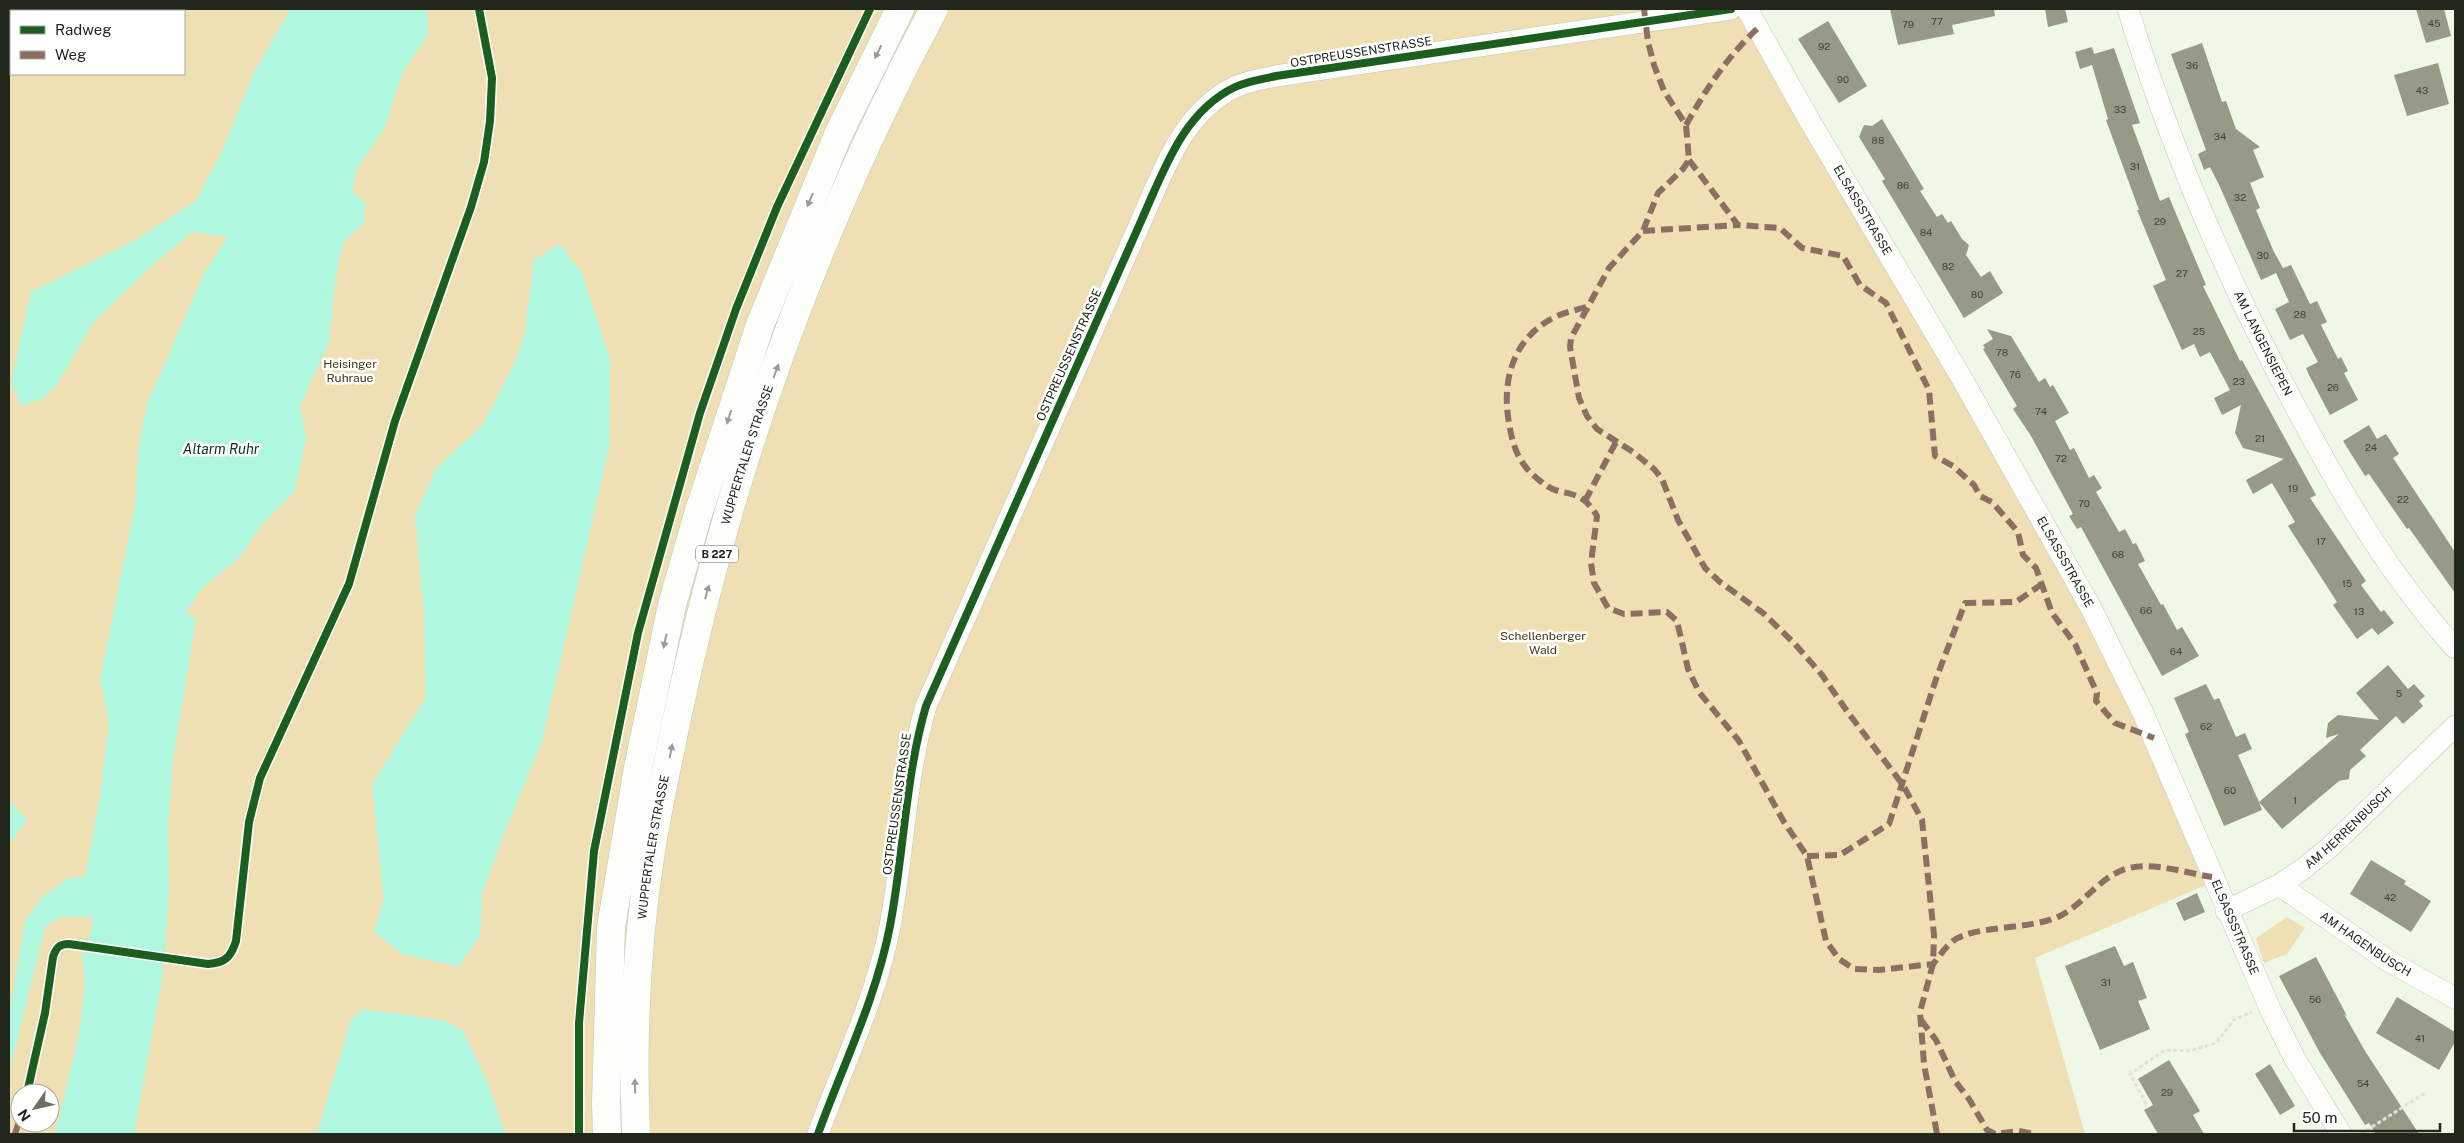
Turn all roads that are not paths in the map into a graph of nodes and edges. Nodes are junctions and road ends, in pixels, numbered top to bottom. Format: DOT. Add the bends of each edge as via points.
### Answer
graph roads {
  1 [pos="900,9"];
  2 [pos="934,9"];
  3 [pos="1731,9"];
  4 [pos="1747,9"];
  5 [pos="2128,9"];
  6 [pos="2455,648"];
  7 [pos="2455,726"];
  8 [pos="2279,885"];
  9 [pos="2226,911"];
  10 [pos="2455,998"];
  11 [pos="607,1134"];
  12 [pos="636,1134"];
  13 [pos="818,1134"];
  14 [pos="2341,1134"];
  1 -- 11 [label="main road, B 227, one-way" via="838,135 760,325 672,605 638,768 611,927"];
  12 -- 2 [label="main road, WUPPERTALER STRASSE / B 227, one-way" via="635,1030 639,944 651,851 693,644 755,427 793,324 838,209"];
  3 -- 13 [label="street, OSTPREUSSENSTRASSE" via="1276,76 1236,86 1218,97 1191,122 1174,148 926,706 911,766 890,926 878,975"];
  4 -- 9 [label="street, ELSASSSTRASSE" via="1957,369 2091,608 2143,713"];
  5 -- 6 [label="street, AM LANGENSIEPEN" via="2193,193 2274,368 2369,537"];
  7 -- 8 [label="street, AM HERRENBUSCH" via="2331,846"];
  8 -- 9 [label="street, AM HERRENBUSCH"];
  8 -- 10 [label="street, AM HAGENBUSCH" via="2390,962"];
  9 -- 14 [label="street, ELSASSSTRASSE" via="2295,1059"];
}
